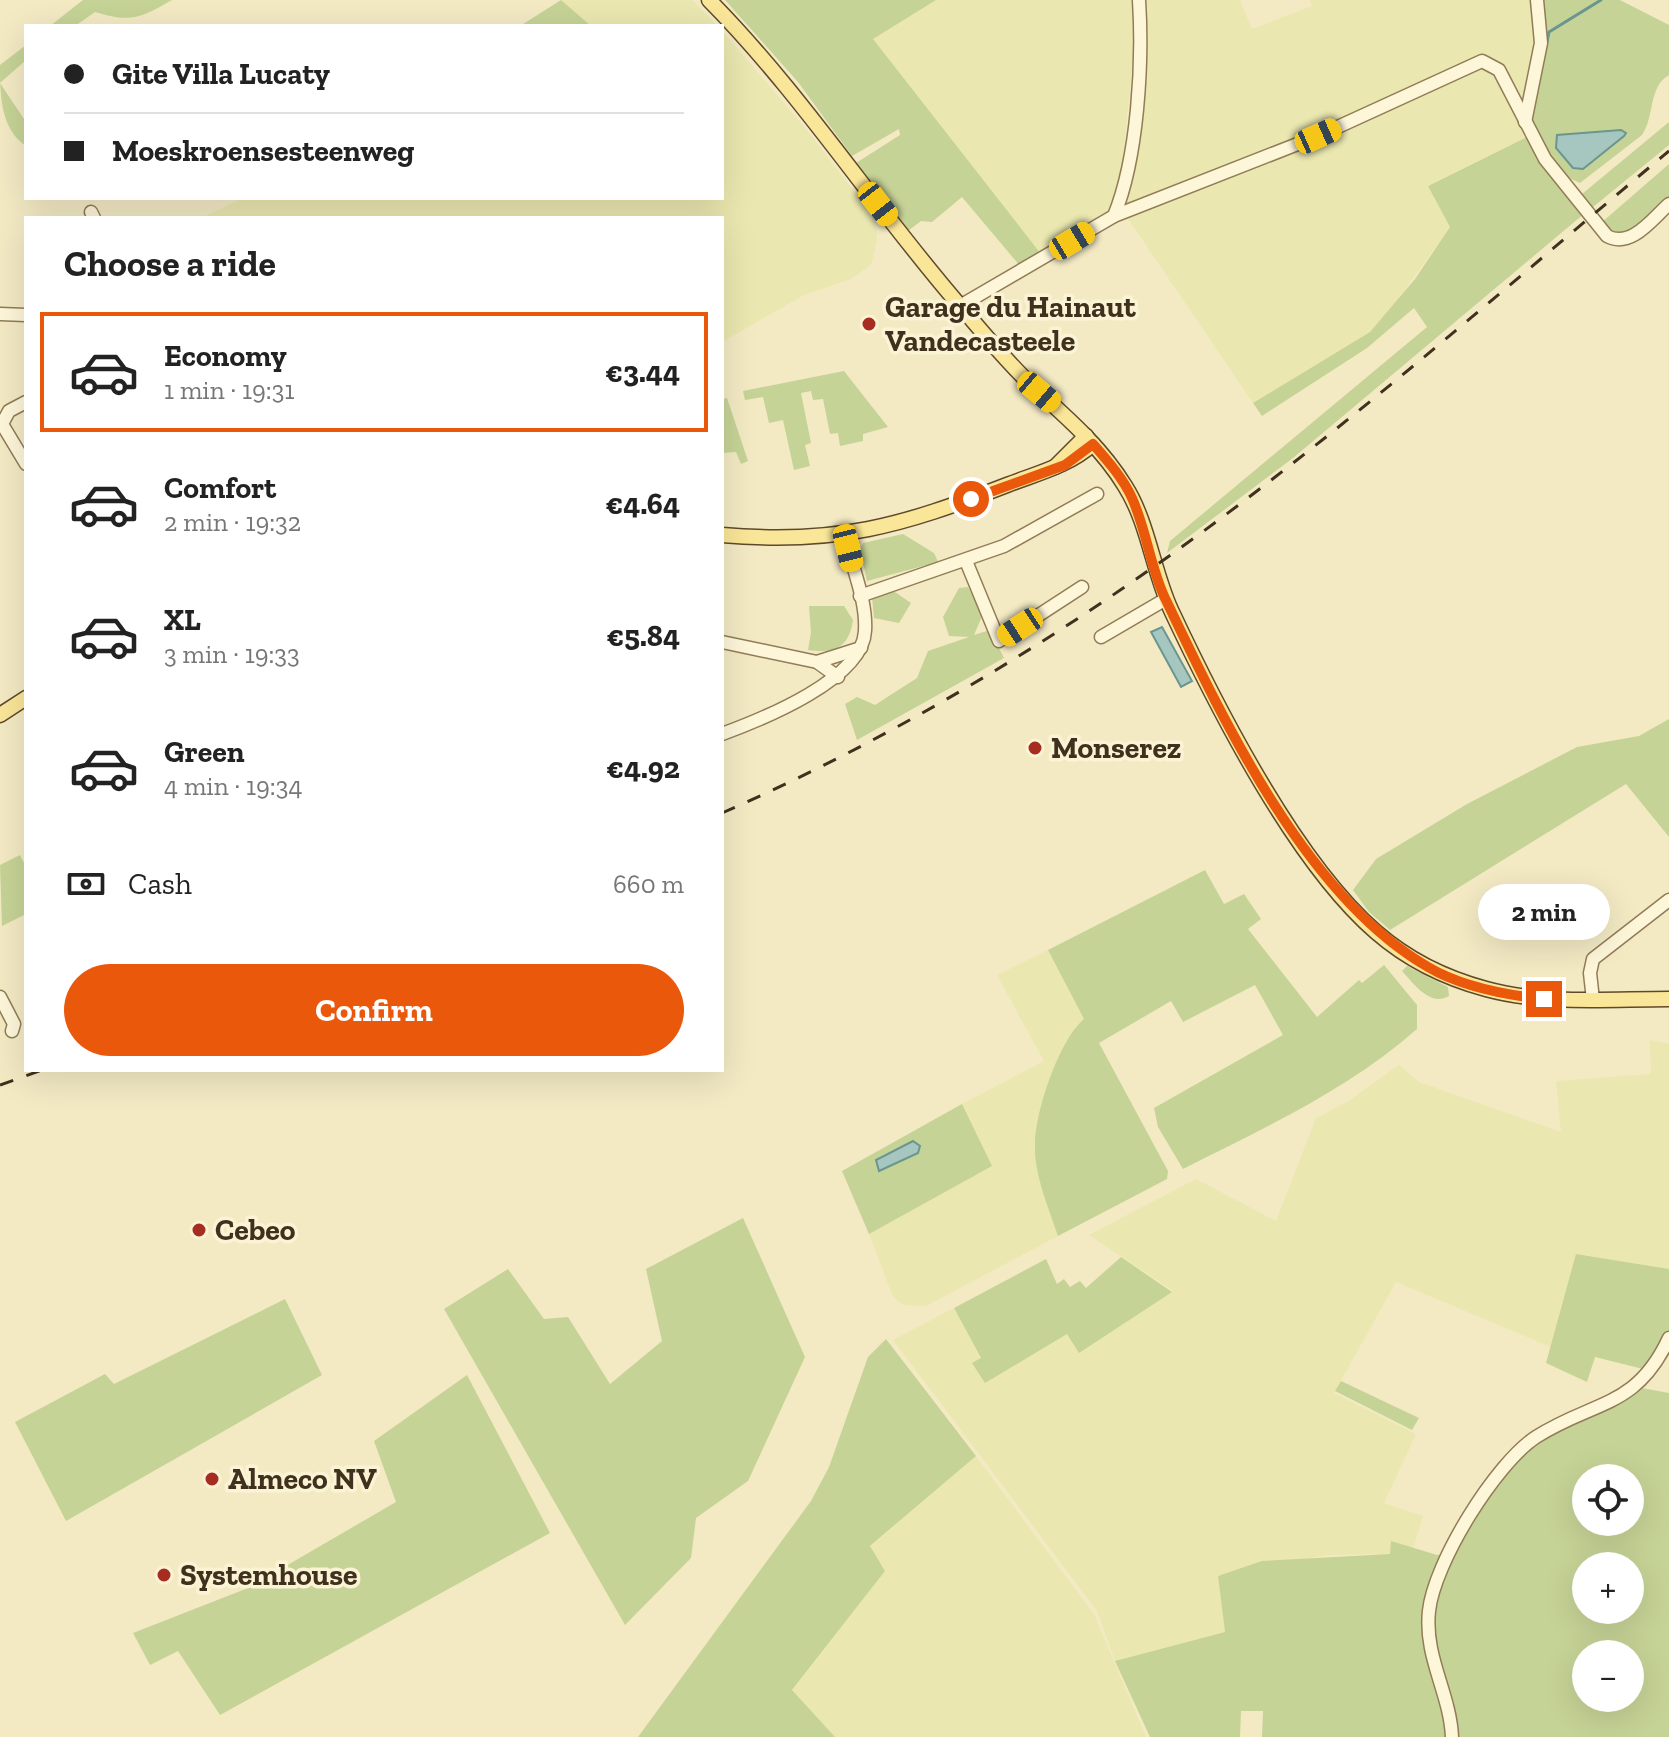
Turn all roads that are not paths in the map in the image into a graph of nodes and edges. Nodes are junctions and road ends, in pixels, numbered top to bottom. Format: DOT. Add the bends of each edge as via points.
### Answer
graph roads {
  1 [pos="709,0"];
  2 [pos="1139,0"];
  3 [pos="1537,0"];
  4 [pos="1525,122"];
  5 [pos="1669,204"];
  6 [pos="1114,216"];
  7 [pos="960,306"];
  8 [pos="0,314"];
  9 [pos="24,315"];
  10 [pos="24,403"];
  11 [pos="1089,440"];
  12 [pos="24,461"];
  13 [pos="1097,494"];
  14 [pos="724,535"];
  15 [pos="845,535"];
  16 [pos="966,561"];
  17 [pos="1082,587"];
  18 [pos="860,596"];
  19 [pos="1166,599"];
  20 [pos="1101,637"];
  21 [pos="724,642"];
  22 [pos="861,648"];
  23 [pos="817,662"];
  24 [pos="838,677"];
  25 [pos="24,699"];
  26 [pos="0,715"];
  27 [pos="724,733"];
  28 [pos="1669,900"];
  29 [pos="0,997"];
  30 [pos="1669,999"];
  31 [pos="1593,1000"];
  32 [pos="17,1024"];
  33 [pos="1669,1338"];
  34 [pos="1452,1737"];
  1 -- 7 [label="main road" via="786,86"];
  2 -- 6 [label="street" via="1134,114 1122,197"];
  3 -- 4 [label="street" via="1541,43"];
  4 -- 5 [label="street" via="1545,159 1611,238 1633,236"];
  4 -- 6 [label="street" via="1499,70 1475,62 1318,136"];
  6 -- 7 [label="street"];
  7 -- 11 [label="main road"];
  8 -- 9 [label="street"];
  10 -- 12 [label="street" via="9,411 2,424"];
  11 -- 15 [label="main road" via="1073,462 898,525"];
  11 -- 19 [label="main road" via="1132,499"];
  13 -- 16 [label="street" via="1030,533"];
  14 -- 15 [label="main road"];
  15 -- 18 [label="street"];
  16 -- 17 [label="street" via="999,641"];
  16 -- 18 [label="street"];
  18 -- 22 [label="street" via="865,629"];
  19 -- 20 [label="street"];
  19 -- 31 [label="main road" via="1291,828 1335,889 1374,931 1431,969 1470,985 1525,997"];
  21 -- 23 [label="street"];
  22 -- 23 [label="street"];
  22 -- 24 [label="street"];
  23 -- 24 [label="street"];
  24 -- 27 [label="street"];
  25 -- 26 [label="main road"];
  28 -- 31 [label="street" via="1593,959"];
  29 -- 32 [label="street"];
  30 -- 31 [label="main road"];
  33 -- 34 [label="street" via="1641,1382 1620,1398 1533,1439 1496,1474 1476,1505 1437,1583 1429,1612 1432,1659"];
}
